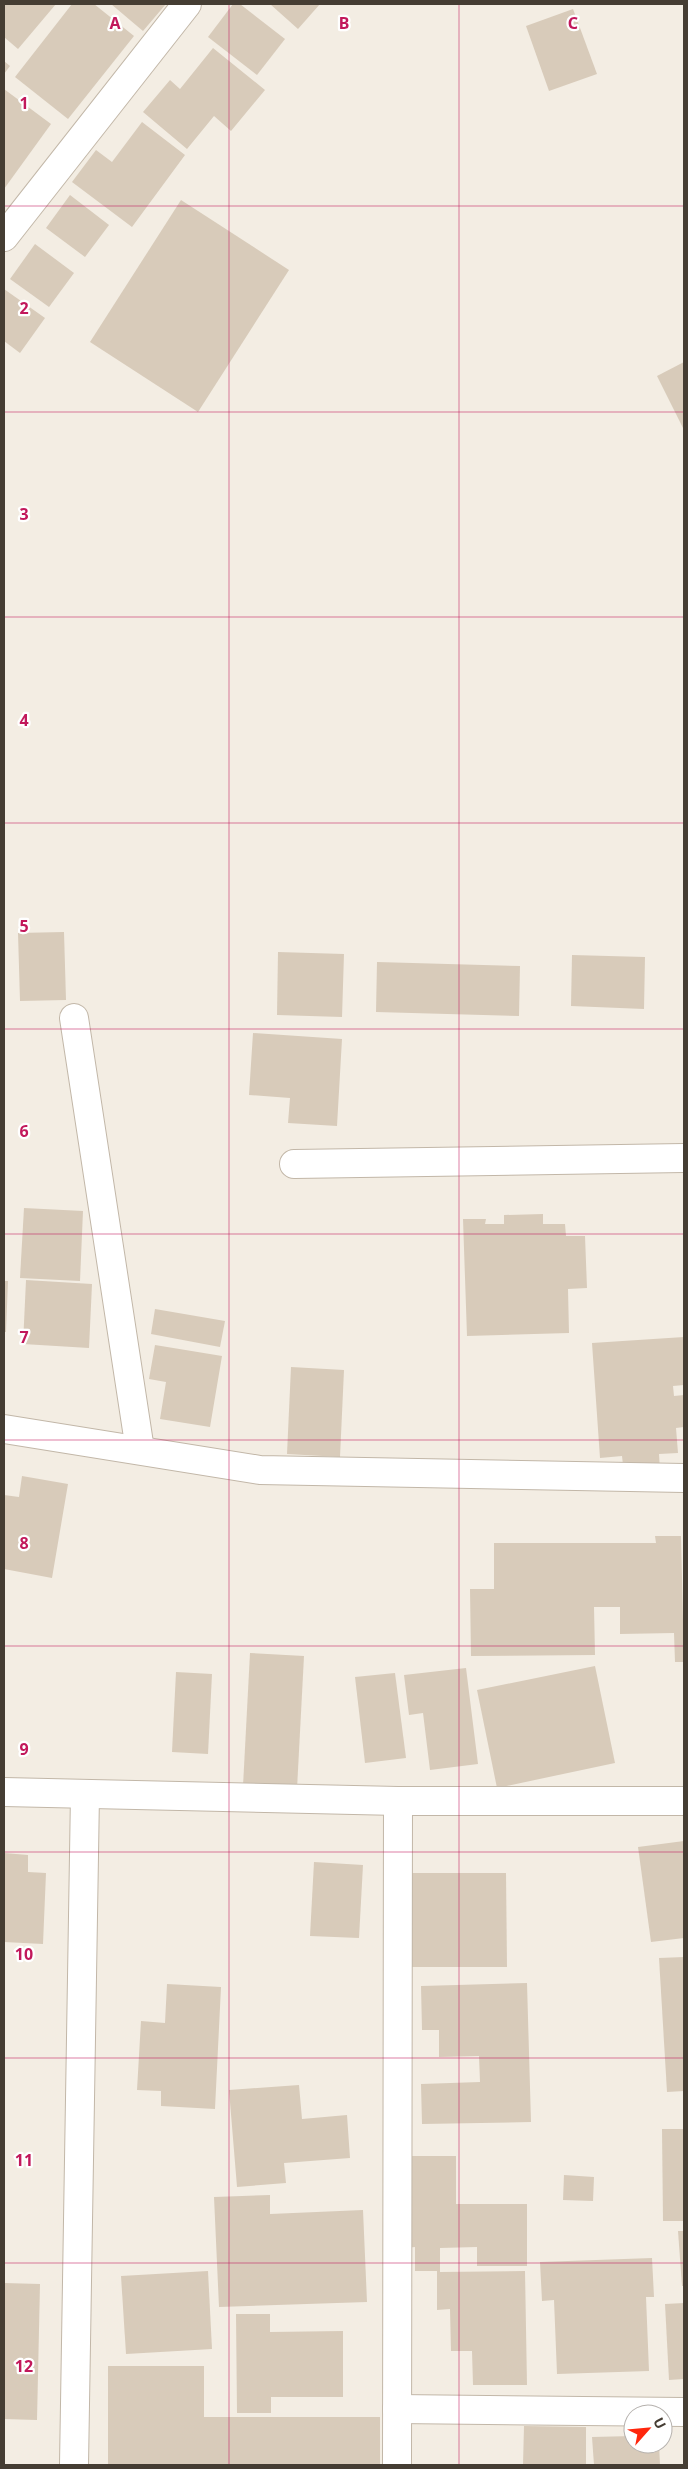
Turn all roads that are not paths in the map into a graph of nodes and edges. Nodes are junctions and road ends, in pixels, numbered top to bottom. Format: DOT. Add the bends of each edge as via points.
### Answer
graph roads {
  1 [pos="187,4"];
  2 [pos="4,237"];
  3 [pos="74,1018"];
  4 [pos="684,1158"];
  5 [pos="294,1164"];
  6 [pos="4,1429"];
  7 [pos="140,1450"];
  8 [pos="684,1478"];
  9 [pos="4,1792"];
  10 [pos="85,1794"];
  11 [pos="398,1801"];
  12 [pos="684,1801"];
  13 [pos="397,2409"];
  14 [pos="684,2412"];
  15 [pos="74,2465"];
  16 [pos="397,2465"];
  1 -- 2 [label="street"];
  3 -- 7 [label="street"];
  4 -- 5 [label="street"];
  6 -- 7 [label="street"];
  7 -- 8 [label="street" via="260,1470"];
  9 -- 10 [label="street"];
  10 -- 11 [label="street"];
  10 -- 15 [label="street"];
  11 -- 12 [label="street"];
  11 -- 13 [label="street"];
  13 -- 14 [label="street"];
  13 -- 16 [label="street"];
}
